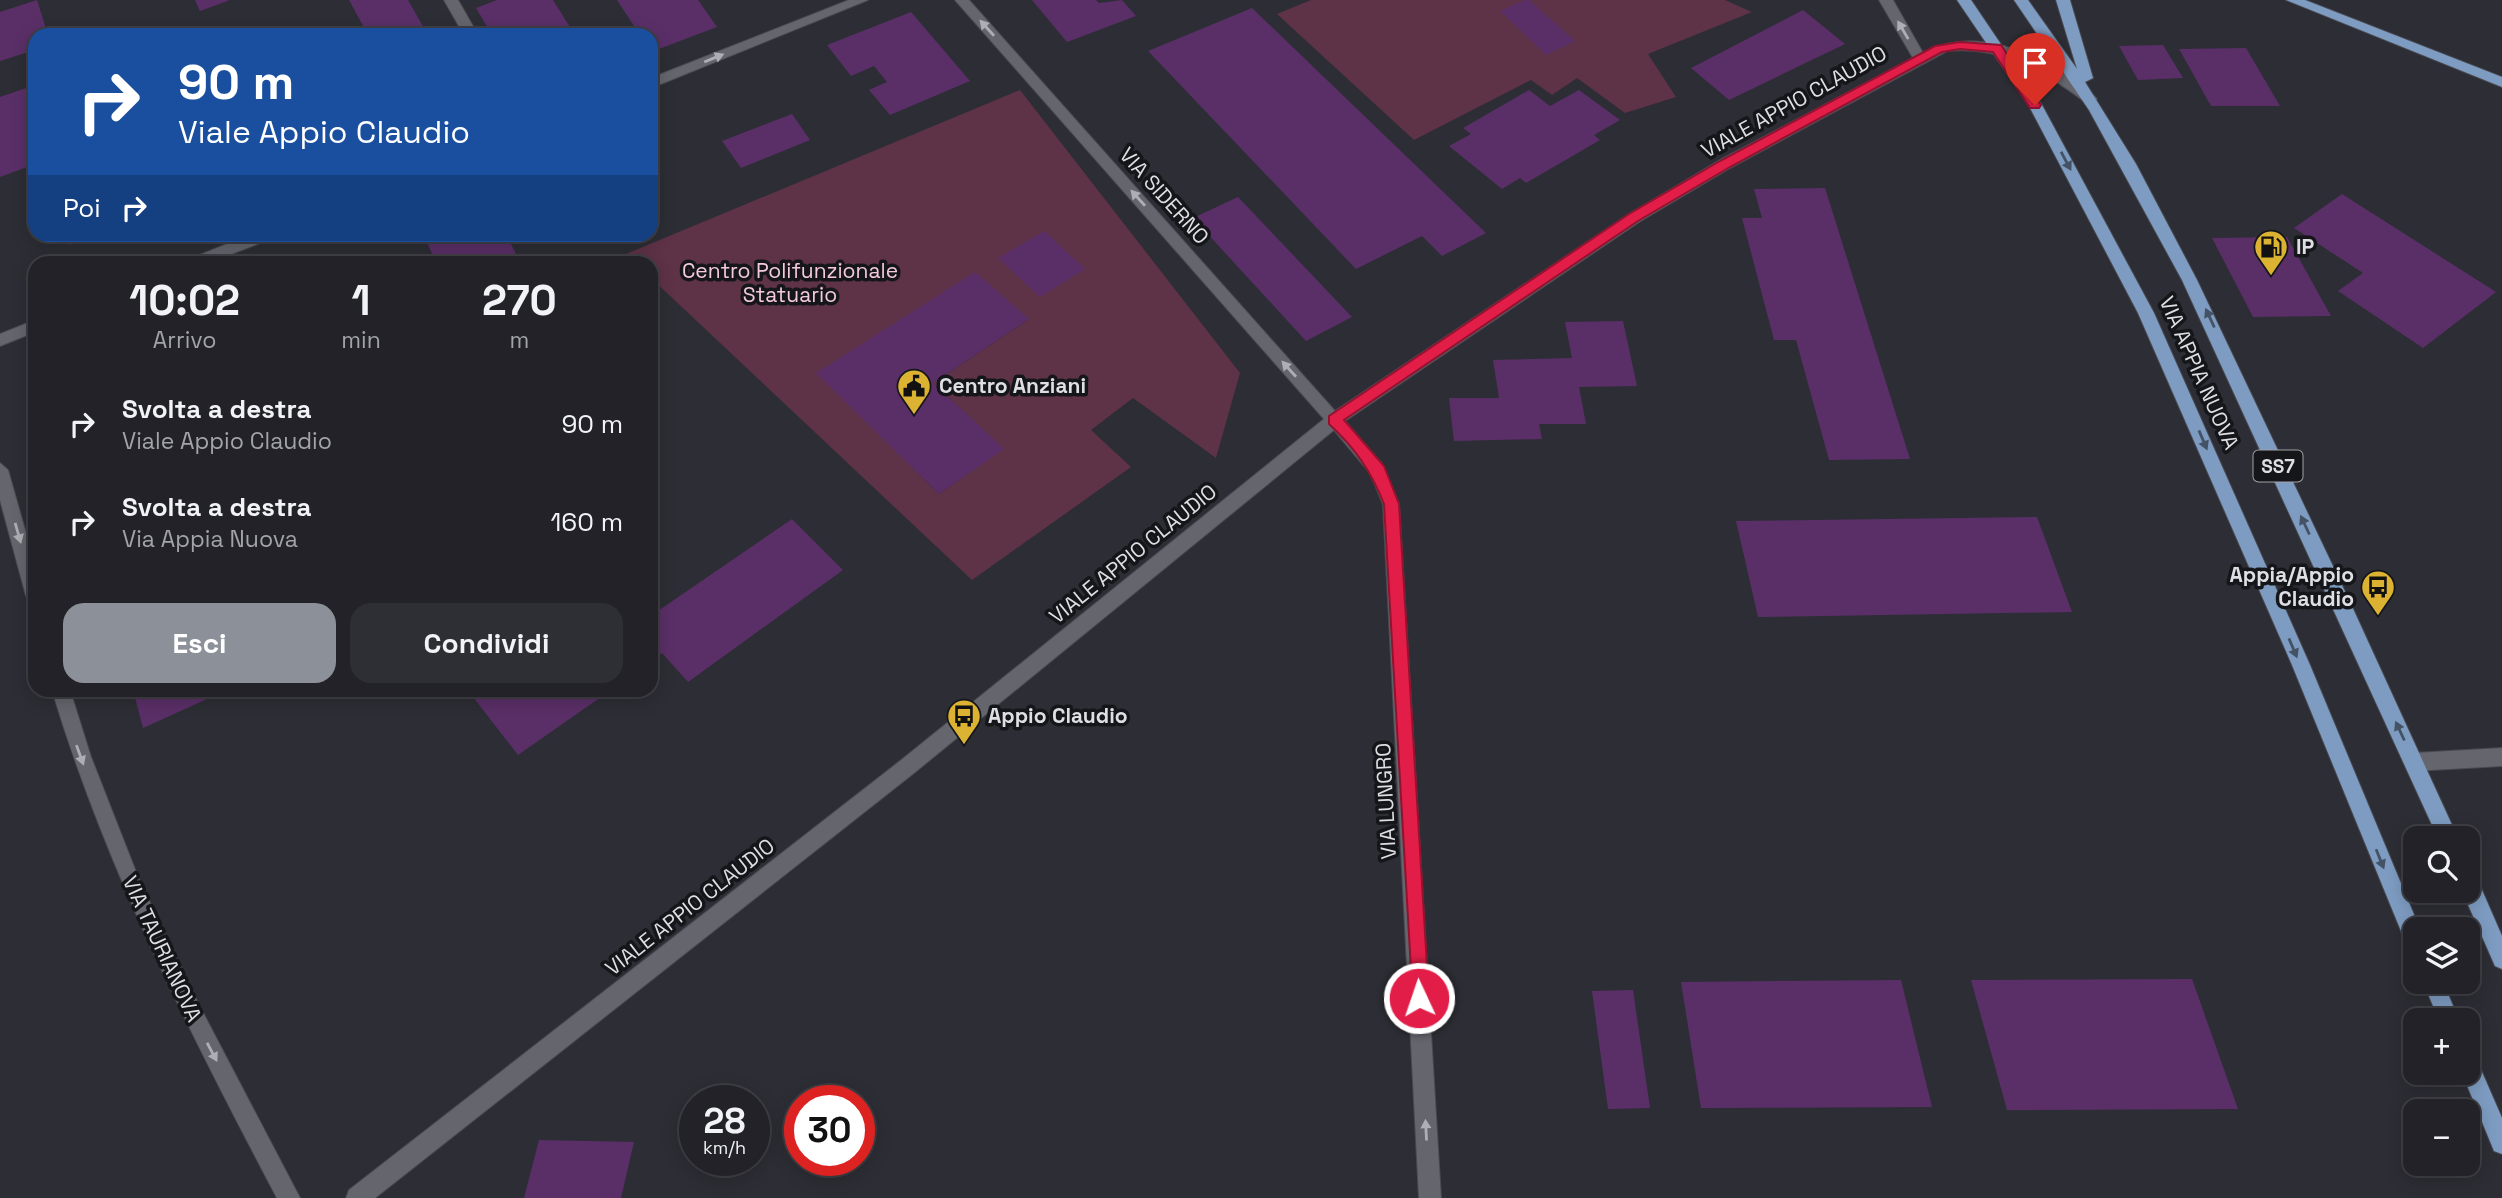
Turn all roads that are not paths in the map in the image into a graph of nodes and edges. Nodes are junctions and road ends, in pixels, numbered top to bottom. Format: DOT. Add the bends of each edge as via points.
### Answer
graph roads {
  1 [pos="451,0"];
  2 [pos="861,0"];
  3 [pos="962,0"];
  4 [pos="1886,0"];
  5 [pos="1964,0"];
  6 [pos="2021,0"];
  7 [pos="2063,0"];
  8 [pos="2293,0"];
  9 [pos="467,28"];
  10 [pos="1997,48"];
  11 [pos="1920,59"];
  12 [pos="658,80"];
  13 [pos="2502,82"];
  14 [pos="2092,101"];
  15 [pos="248,242"];
  16 [pos="212,256"];
  17 [pos="28,329"];
  18 [pos="0,340"];
  19 [pos="1334,420"];
  20 [pos="0,470"];
  21 [pos="28,571"];
  22 [pos="63,697"];
  23 [pos="2502,757"];
  24 [pos="2414,762"];
  25 [pos="2443,826"];
  26 [pos="2478,903"];
  27 [pos="2405,917"];
  28 [pos="2502,959"];
  29 [pos="2477,1085"];
  30 [pos="2502,1143"];
  31 [pos="289,1198"];
  32 [pos="357,1198"];
  33 [pos="1430,1198"];
  1 -- 9 [label="street"];
  12 -- 2 [label="street, one-way"];
  19 -- 3 [label="street, VIA SIDERNO, one-way"];
  11 -- 4 [label="street, one-way"];
  5 -- 10 [label="main road, VIA APPIA NUOVA / SS7"];
  6 -- 14 [label="main road, VIA APPIA NUOVA / SS7"];
  7 -- 14 [label="main road"];
  8 -- 13 [label="main road"];
  10 -- 11 [label="street, VIALE APPIO CLAUDIO" via="1951,46"];
  10 -- 14 [label="street, VIALE APPIO CLAUDIO" via="2042,64"];
  10 -- 27 [label="main road, VIA APPIA NUOVA / SS7, one-way" via="2058,146 2146,313 2301,665"];
  11 -- 19 [label="street, VIALE APPIO CLAUDIO" via="1633,218"];
  24 -- 14 [label="main road, VIA APPIA NUOVA / SS7, one-way" via="2207,312"];
  15 -- 16 [label="street"];
  17 -- 18 [label="street"];
  19 -- 32 [label="street, VIALE APPIO CLAUDIO" via="906,767"];
  33 -- 19 [label="street, VIA LUNGRO, one-way" via="1391,504 1379,471"];
  20 -- 21 [label="street, one-way"];
  22 -- 31 [label="street, VIA TAURIANOVA, one-way" via="121,861 185,1002"];
  23 -- 24 [label="street"];
  24 -- 25 [label="main road, VIA APPIA NUOVA / SS7"];
  26 -- 28 [label="main road"];
  29 -- 30 [label="main road"];
}
